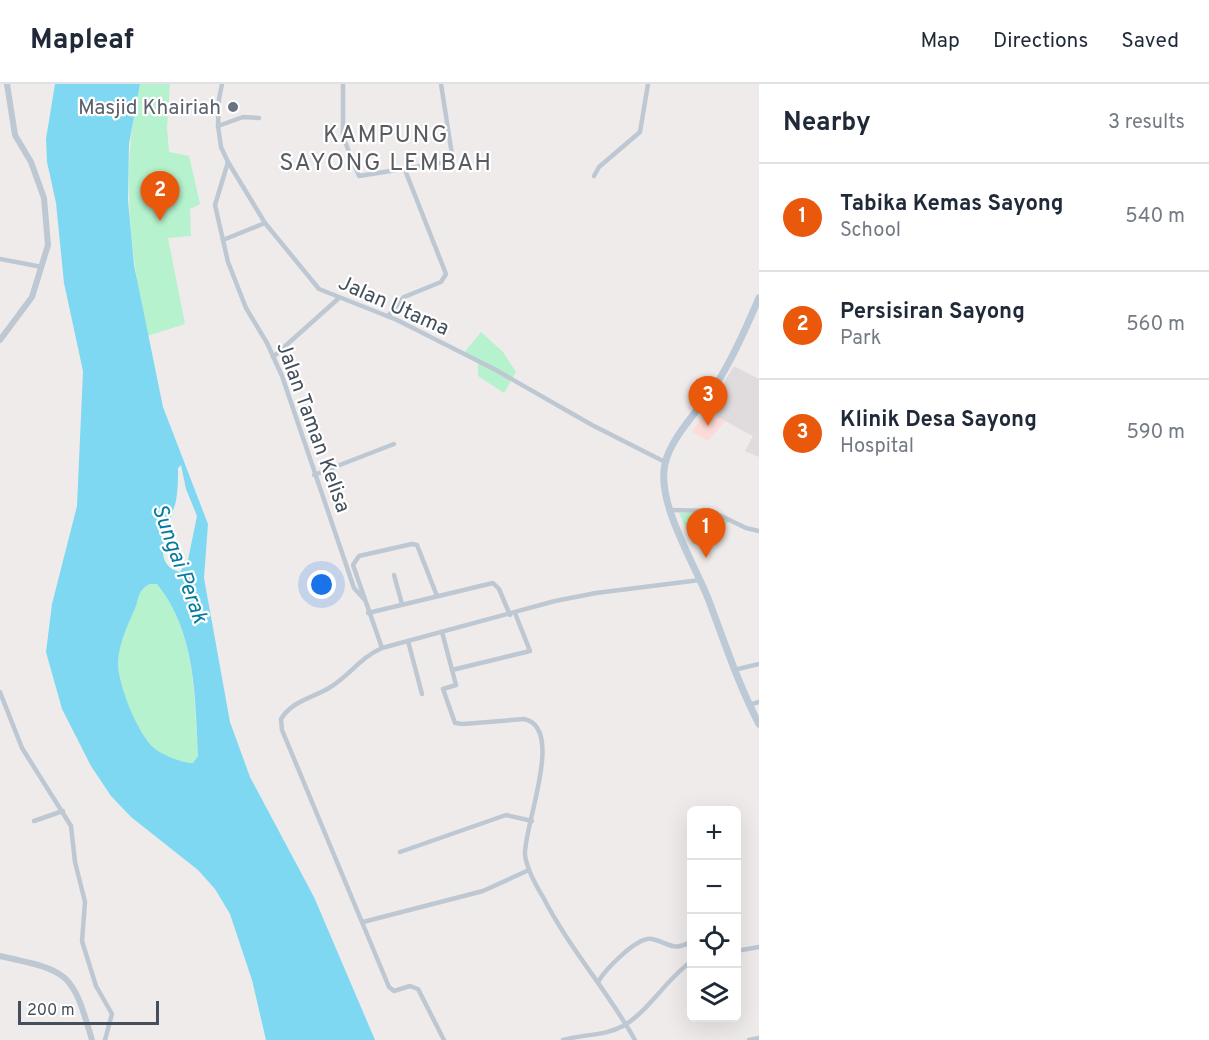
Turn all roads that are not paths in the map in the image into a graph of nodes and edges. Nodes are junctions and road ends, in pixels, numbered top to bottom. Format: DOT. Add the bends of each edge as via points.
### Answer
graph roads {
  1 [pos="7,84"];
  2 [pos="222,84"];
  3 [pos="343,84"];
  4 [pos="441,84"];
  5 [pos="648,84"];
  6 [pos="259,118"];
  7 [pos="218,126"];
  8 [pos="228,162"];
  9 [pos="405,170"];
  10 [pos="594,176"];
  11 [pos="265,223"];
  12 [pos="223,240"];
  13 [pos="0,259"];
  14 [pos="42,267"];
  15 [pos="339,298"];
  16 [pos="759,298"];
  17 [pos="388,316"];
  18 [pos="0,340"];
  19 [pos="273,357"];
  20 [pos="394,444"];
  21 [pos="665,462"];
  22 [pos="314,475"];
  23 [pos="670,510"];
  24 [pos="759,531"];
  25 [pos="394,575"];
  26 [pos="700,580"];
  27 [pos="437,596"];
  28 [pos="364,599"];
  29 [pos="402,604"];
  30 [pos="368,613"];
  31 [pos="512,614"];
  32 [pos="442,632"];
  33 [pos="408,641"];
  34 [pos="382,648"];
  35 [pos="759,664"];
  36 [pos="452,670"];
  37 [pos="734,670"];
  38 [pos="0,692"];
  39 [pos="422,694"];
  40 [pos="759,702"];
  41 [pos="749,705"];
  42 [pos="759,724"];
  43 [pos="63,811"];
  44 [pos="34,821"];
  45 [pos="532,821"];
  46 [pos="400,852"];
  47 [pos="529,870"];
  48 [pos="363,922"];
  49 [pos="687,944"];
  50 [pos="759,947"];
  51 [pos="741,950"];
  52 [pos="0,956"];
  53 [pos="687,966"];
  54 [pos="598,982"];
  55 [pos="626,1025"];
  56 [pos="759,1038"];
  57 [pos="92,1040"];
  58 [pos="105,1040"];
  59 [pos="444,1040"];
  60 [pos="563,1040"];
  61 [pos="634,1040"];
  62 [pos="749,1040"];
  1 -- 14 [label="street" via="15,135 31,162 46,208 48,245"];
  2 -- 7 [label="street, Jalan Utama"];
  3 -- 9 [label="street" via="343,137 359,176"];
  4 -- 9 [label="street" via="453,161"];
  5 -- 10 [label="street" via="639,132 599,166"];
  6 -- 7 [label="street" via="243,117"];
  7 -- 8 [label="street, Jalan Utama"];
  8 -- 11 [label="street, Jalan Utama"];
  8 -- 12 [label="street, Jalan Taman Kelisa" via="215,205"];
  9 -- 17 [label="street" via="446,274 441,282 404,297"];
  11 -- 12 [label="street"];
  11 -- 15 [label="street, Jalan Utama" via="315,285"];
  12 -- 19 [label="street, Jalan Taman Kelisa" via="238,291"];
  13 -- 14 [label="street"];
  14 -- 18 [label="street" via="32,297"];
  15 -- 17 [label="street, Jalan Utama"];
  15 -- 19 [label="street"];
  16 -- 21 [label="main road" via="724,371"];
  17 -- 21 [label="street, Jalan Utama"];
  19 -- 22 [label="street, Jalan Taman Kelisa"];
  20 -- 22 [label="street"];
  21 -- 23 [label="main road" via="663,482"];
  22 -- 28 [label="street, Jalan Taman Kelisa" via="354,588"];
  23 -- 24 [label="street" via="711,511"];
  23 -- 26 [label="main road"];
  25 -- 29 [label="street"];
  26 -- 31 [label="street" via="596,593"];
  26 -- 37 [label="main road"];
  27 -- 28 [label="street" via="420,550 412,544 355,560 353,565"];
  27 -- 29 [label="street"];
  27 -- 31 [label="street" via="493,583"];
  28 -- 30 [label="street"];
  29 -- 30 [label="street"];
  30 -- 34 [label="street"];
  31 -- 32 [label="street"];
  31 -- 36 [label="street" via="530,651"];
  32 -- 33 [label="street"];
  32 -- 36 [label="street"];
  33 -- 34 [label="street"];
  33 -- 39 [label="street"];
  34 -- 48 [label="street" via="362,659 327,689 290,708 281,724"];
  35 -- 37 [label="street"];
  36 -- 45 [label="street" via="456,686 443,689 455,723 524,719 538,727 542,756"];
  37 -- 41 [label="main road"];
  38 -- 43 [label="street" via="22,748"];
  40 -- 41 [label="street"];
  41 -- 42 [label="main road"];
  43 -- 44 [label="street"];
  43 -- 58 [label="street" via="74,834 75,862 85,902 82,941 96,986 112,1014"];
  45 -- 46 [label="street" via="506,815"];
  45 -- 47 [label="street" via="525,849"];
  47 -- 48 [label="street" via="483,891"];
  47 -- 54 [label="street" via="552,914"];
  48 -- 59 [label="street" via="389,987 394,991 410,986 418,989"];
  49 -- 54 [label="street" via="670,947 652,939 643,941 614,962"];
  50 -- 51 [label="street"];
  52 -- 57 [label="street" via="46,966 62,975 79,999"];
  53 -- 55 [label="street"];
  54 -- 55 [label="street"];
  55 -- 60 [label="street" via="604,1034"];
  55 -- 61 [label="street"];
  56 -- 62 [label="street"];
}
